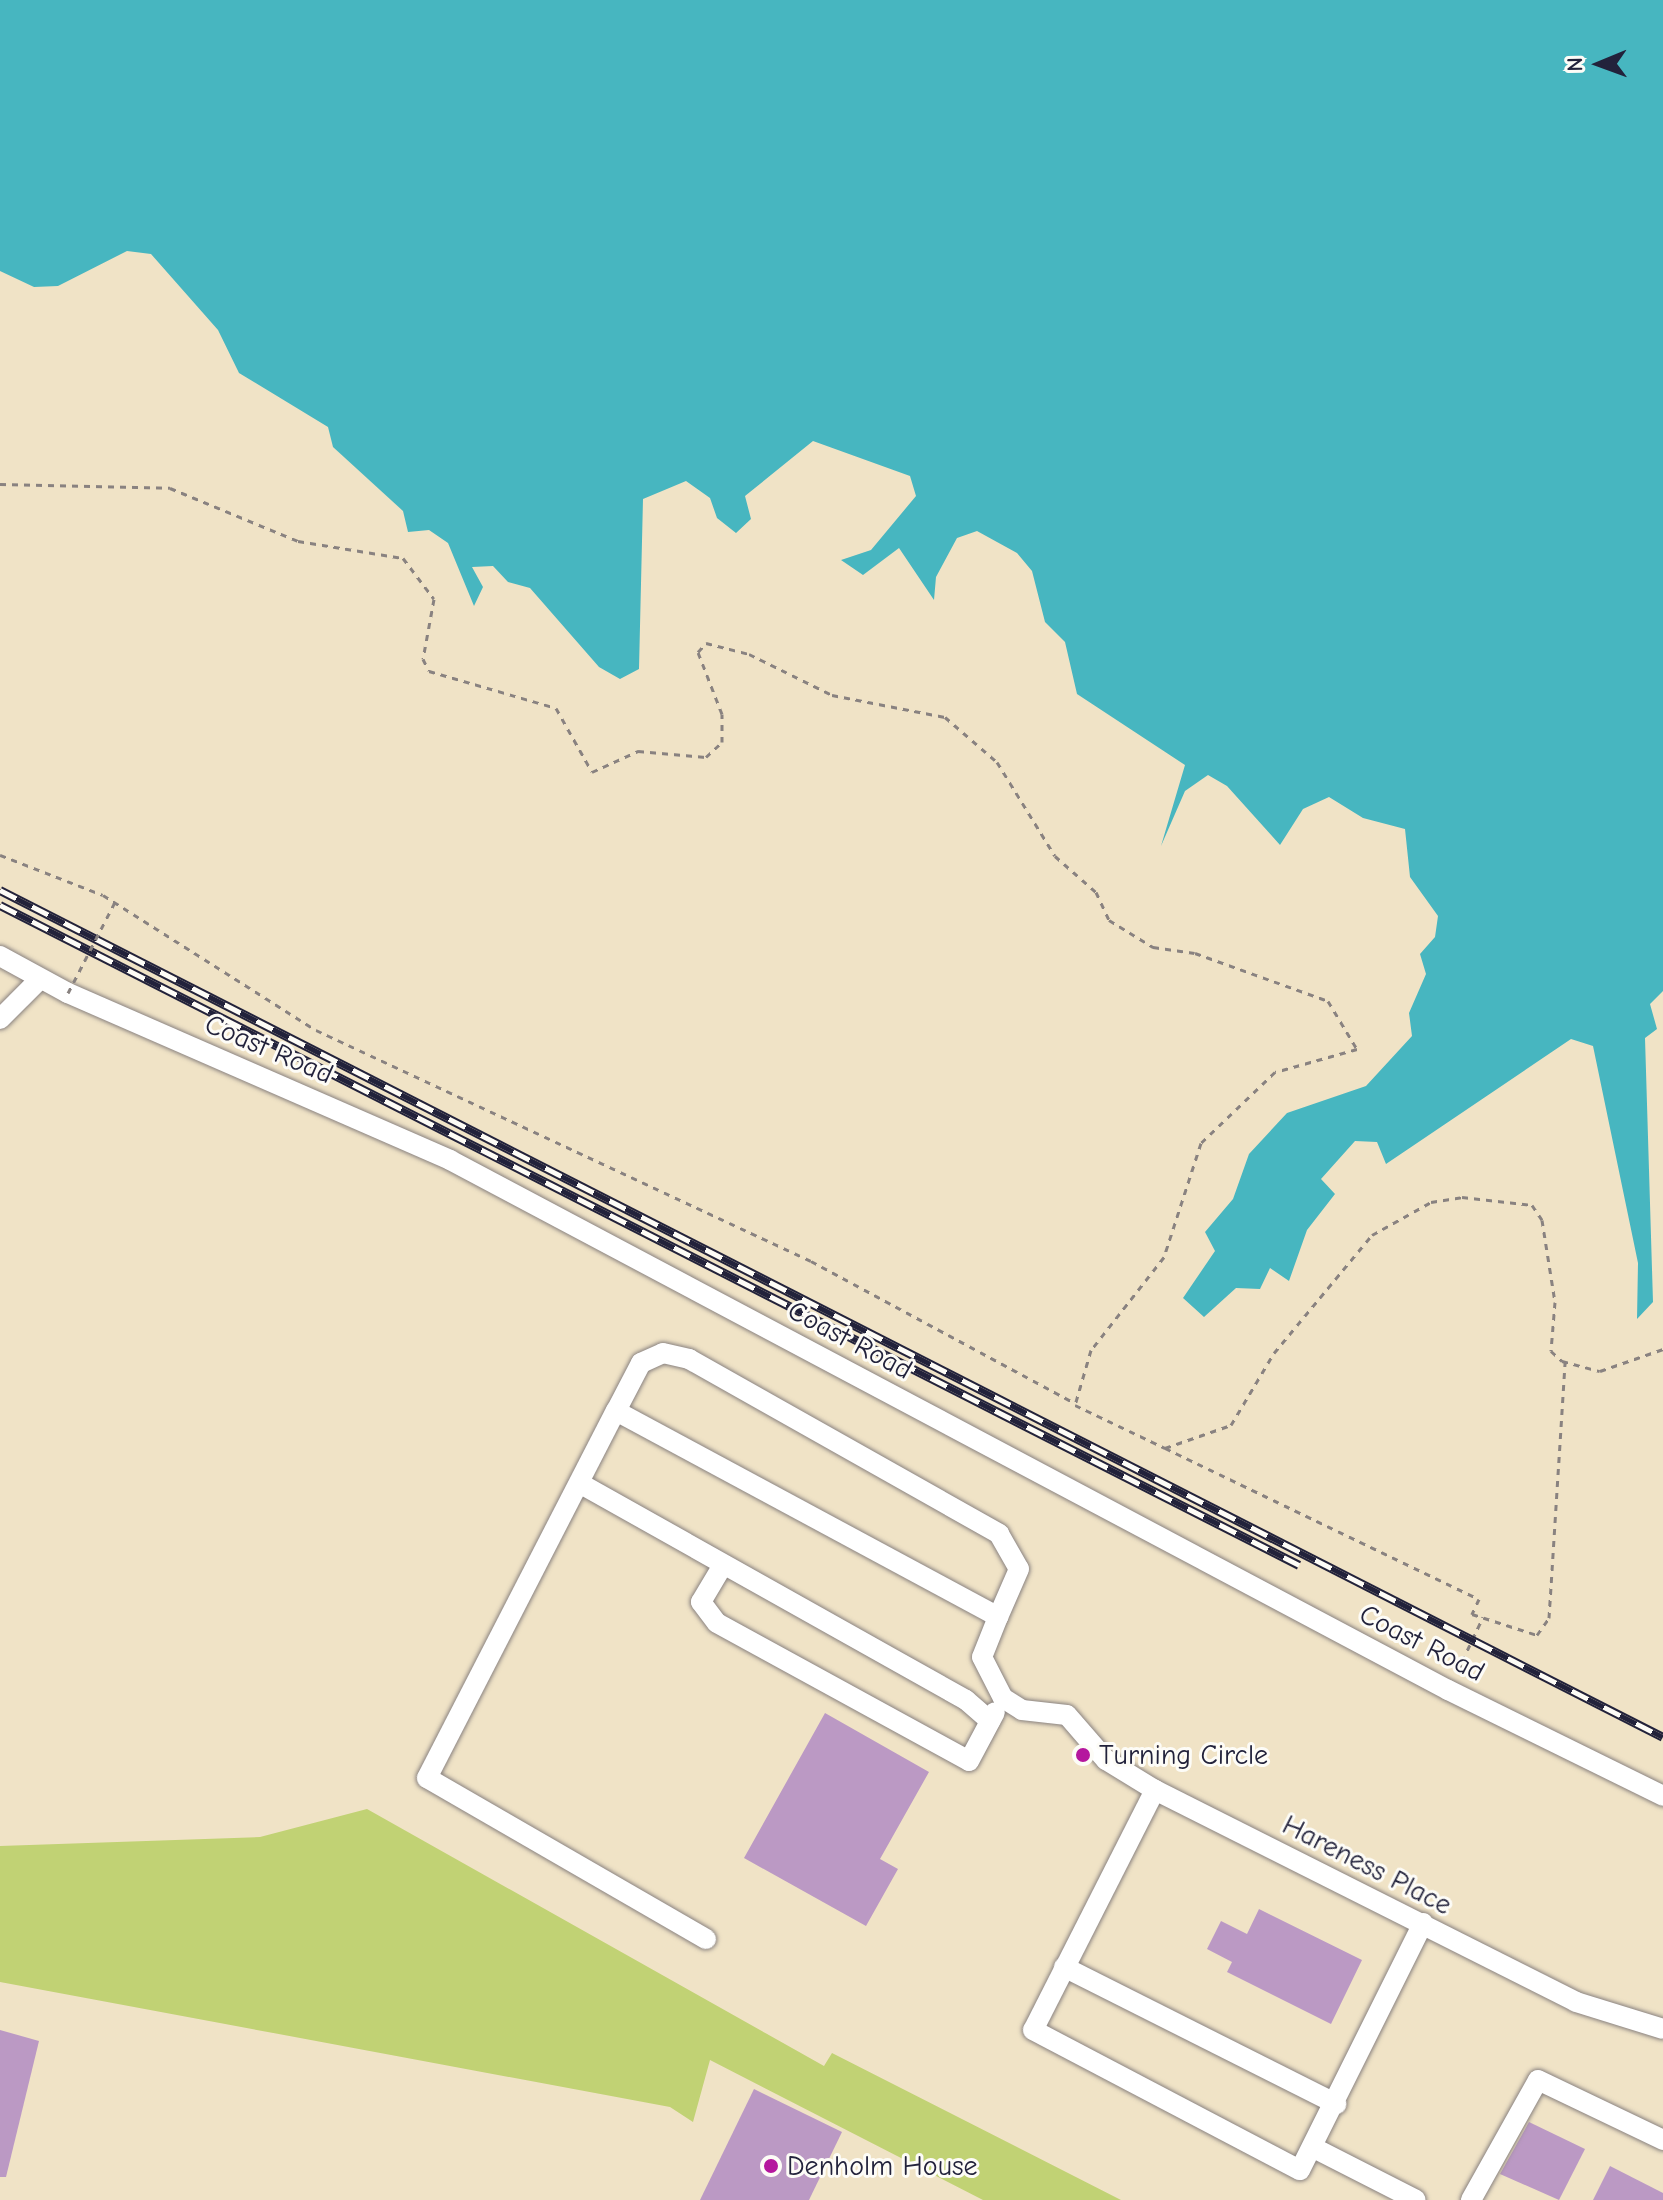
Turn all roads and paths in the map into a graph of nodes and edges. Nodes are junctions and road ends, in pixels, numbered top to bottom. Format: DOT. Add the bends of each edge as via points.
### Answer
graph roads {
  1 [pos="0,484"];
  2 [pos="0,855"];
  3 [pos="115,902"];
  4 [pos="0,956"];
  5 [pos="40,979"];
  6 [pos="68,993"];
  7 [pos="0,1019"];
  8 [pos="1663,1349"];
  9 [pos="1565,1363"];
  10 [pos="1071,1401"];
  11 [pos="616,1411"];
  12 [pos="1165,1448"];
  13 [pos="581,1484"];
  14 [pos="723,1565"];
  15 [pos="998,1617"];
  16 [pos="1483,1617"];
  17 [pos="1448,1690"];
  18 [pos="1003,1698"];
  19 [pos="990,1721"];
  20 [pos="1155,1790"];
  21 [pos="1663,1796"];
  22 [pos="1423,1923"];
  23 [pos="706,1939"];
  24 [pos="1064,1967"];
  25 [pos="1663,2029"];
  26 [pos="1336,2104"];
  27 [pos="1663,2140"];
  28 [pos="1314,2148"];
  29 [pos="1416,2200"];
  30 [pos="1471,2200"];
  1 -- 10 [label="path" via="170,488 298,541 403,558 434,599 423,659 429,671 556,708 592,772 638,751 706,757 722,742 722,714 698,652 706,643 749,654 832,695 945,717 997,762 1055,856 1096,892 1109,920 1153,947 1195,953 1328,1001 1357,1049 1275,1072 1201,1143 1164,1257 1091,1350"];
  2 -- 3 [label="path"];
  3 -- 6 [label="path, bridge"];
  3 -- 10 [label="path" via="316,1030 811,1261"];
  4 -- 5 [label="street, Coast Road"];
  5 -- 6 [label="street, Coast Road"];
  5 -- 7 [label="street"];
  6 -- 17 [label="street, Coast Road" via="450,1160"];
  8 -- 9 [label="path" via="1600,1371"];
  9 -- 12 [label="path" via="1551,1351 1555,1302 1542,1220 1532,1205 1501,1196 1431,1202 1372,1235 1334,1275 1231,1425"];
  9 -- 16 [label="path" via="1549,1618 1537,1635"];
  10 -- 12 [label="path"];
  11 -- 13 [label="street"];
  11 -- 15 [label="street"];
  11 -- 15 [label="street" via="641,1363 663,1353 689,1359 999,1534 1019,1569"];
  12 -- 16 [label="path" via="1230,1473 1479,1599 1472,1614"];
  13 -- 14 [label="street"];
  13 -- 23 [label="street" via="427,1778"];
  14 -- 19 [label="street" via="966,1700"];
  14 -- 19 [label="street" via="701,1602 717,1623 969,1761"];
  15 -- 18 [label="street" via="982,1657"];
  16 -- 17 [label="path"];
  17 -- 21 [label="street, Coast Road"];
  18 -- 19 [label="street"];
  18 -- 20 [label="street, Hareness Place" via="1022,1710 1067,1715 1106,1760"];
  20 -- 22 [label="street, Hareness Place"];
  20 -- 24 [label="street"];
  22 -- 25 [label="street, Hareness Place" via="1576,2002"];
  22 -- 26 [label="street"];
  24 -- 26 [label="street"];
  24 -- 28 [label="street" via="1033,2030 1300,2170"];
  26 -- 28 [label="street"];
  27 -- 30 [label="street" via="1538,2080"];
  28 -- 29 [label="street"];
}
